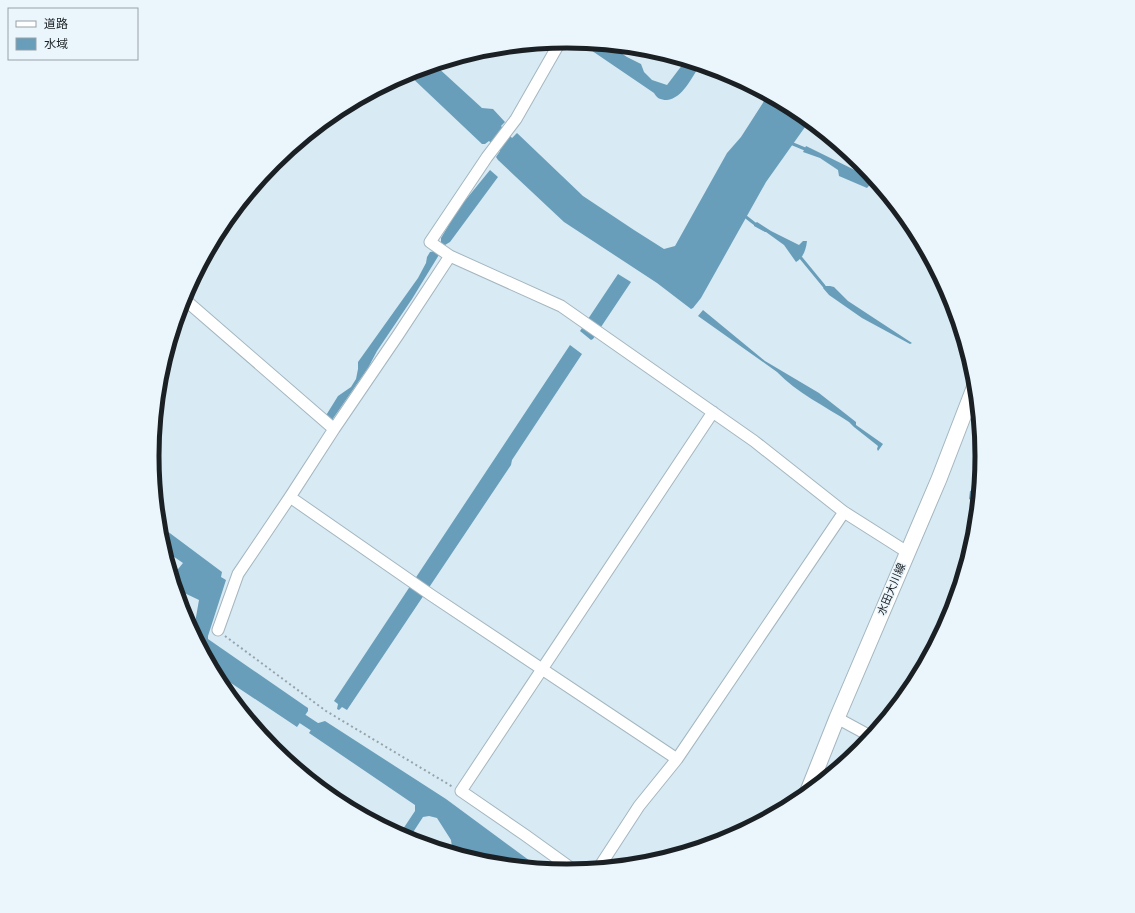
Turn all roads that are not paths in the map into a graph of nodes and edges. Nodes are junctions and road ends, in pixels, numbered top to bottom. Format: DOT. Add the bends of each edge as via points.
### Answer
graph roads {
  1 [pos="556,48"];
  2 [pos="450,256"];
  3 [pos="189,303"];
  4 [pos="971,395"];
  5 [pos="713,412"];
  6 [pos="334,429"];
  7 [pos="290,497"];
  8 [pos="844,512"];
  9 [pos="907,552"];
  10 [pos="218,630"];
  11 [pos="543,668"];
  12 [pos="837,718"];
  13 [pos="867,734"];
  14 [pos="677,759"];
  15 [pos="810,785"];
  16 [pos="602,863"];
  17 [pos="567,865"];
  1 -- 2 [label="street" via="516,119 486,157 430,242"];
  2 -- 5 [label="street" via="561,306"];
  2 -- 6 [label="street"];
  3 -- 6 [label="street"];
  4 -- 9 [label="main road, 水田大川線"];
  5 -- 8 [label="street"];
  5 -- 11 [label="street"];
  6 -- 7 [label="street"];
  7 -- 10 [label="street" via="238,574"];
  7 -- 11 [label="street" via="431,595"];
  8 -- 9 [label="street"];
  8 -- 14 [label="street"];
  9 -- 12 [label="main road, 水田大川線"];
  11 -- 14 [label="street"];
  11 -- 17 [label="street" via="460,791"];
  12 -- 13 [label="street"];
  12 -- 15 [label="main road, 水田大川線"];
  14 -- 16 [label="street" via="639,806"];
}
